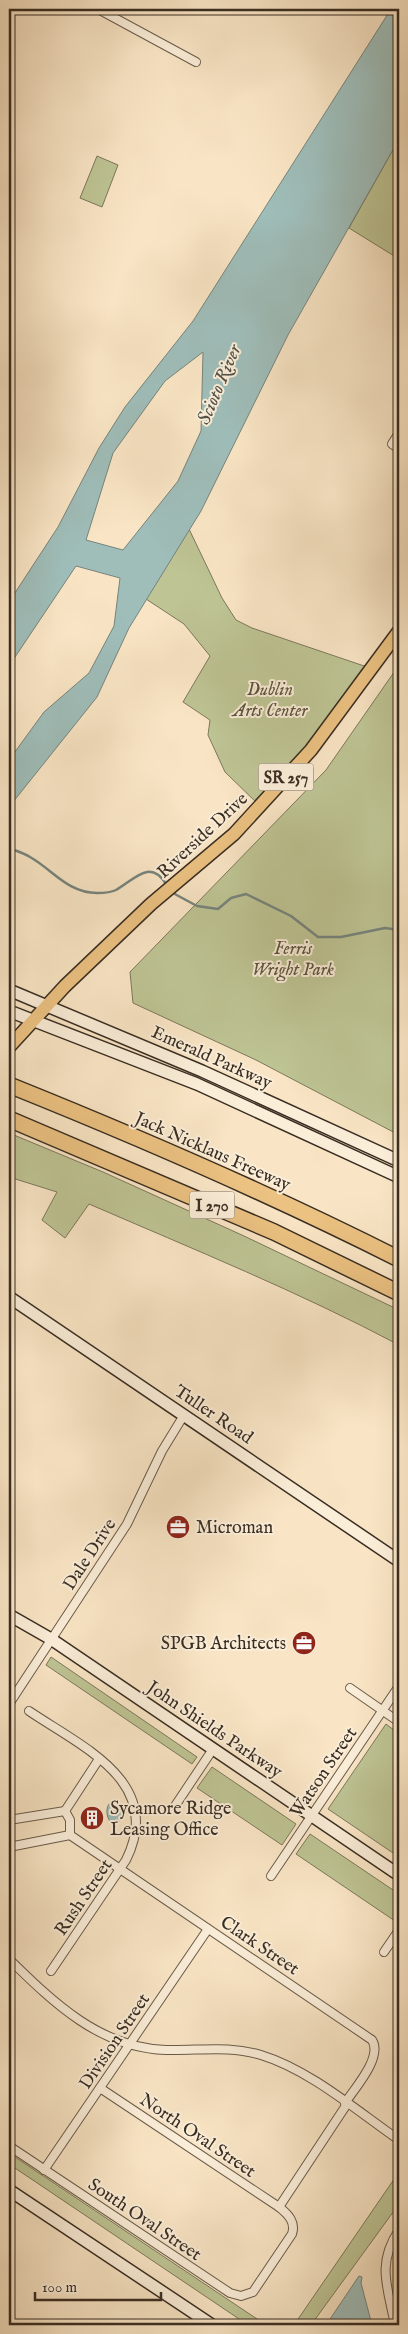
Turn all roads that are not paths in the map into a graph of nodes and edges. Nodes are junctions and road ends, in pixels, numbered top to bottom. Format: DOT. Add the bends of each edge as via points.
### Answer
graph roads {
  1 [pos="98,9"];
  2 [pos="196,62"];
  3 [pos="399,433"];
  4 [pos="396,446"];
  5 [pos="399,631"];
  6 [pos="9,990"];
  7 [pos="48,1005"];
  8 [pos="9,1011"];
  9 [pos="34,1020"];
  10 [pos="9,1047"];
  11 [pos="9,1085"];
  12 [pos="15,1122"];
  13 [pos="399,1162"];
  14 [pos="399,1177"];
  15 [pos="399,1259"];
  16 [pos="399,1292"];
  17 [pos="9,1297"];
  18 [pos="184,1414"];
  19 [pos="399,1560"];
  20 [pos="9,1615"];
  21 [pos="51,1639"];
  22 [pos="399,1686"];
  23 [pos="350,1688"];
  24 [pos="9,1704"];
  25 [pos="382,1710"];
  26 [pos="29,1711"];
  27 [pos="399,1722"];
  28 [pos="213,1749"];
  29 [pos="100,1759"];
  30 [pos="173,1809"];
  31 [pos="65,1811"];
  32 [pos="311,1816"];
  33 [pos="9,1820"];
  34 [pos="70,1835"];
  35 [pos="9,1847"];
  36 [pos="121,1868"];
  37 [pos="399,1875"];
  38 [pos="271,1876"];
  39 [pos="208,1928"];
  40 [pos="399,1930"];
  41 [pos="384,1952"];
  42 [pos="9,1959"];
  43 [pos="52,1971"];
  44 [pos="129,2044"];
  45 [pos="100,2088"];
  46 [pos="346,2104"];
  47 [pos="399,2140"];
  48 [pos="9,2146"];
  49 [pos="44,2170"];
  50 [pos="9,2190"];
  51 [pos="279,2207"];
  52 [pos="399,2230"];
  53 [pos="212,2325"];
  54 [pos="396,2325"];
  1 -- 2 [label="street"];
  3 -- 4 [label="street"];
  5 -- 7 [label="main road, Riverside Drive / SR 257" via="311,750 234,834 152,904"];
  6 -- 7 [label="street, Emerald Parkway"];
  7 -- 9 [label="main road, Riverside Drive / SR 257"];
  7 -- 13 [label="street, Emerald Parkway" via="202,1071"];
  8 -- 9 [label="street, Emerald Parkway"];
  9 -- 10 [label="main road, Riverside Drive / SR 257"];
  9 -- 14 [label="street, Emerald Parkway" via="197,1084"];
  11 -- 15 [label="highway, Jack Nicklaus Freeway / I 270" via="163,1148"];
  12 -- 16 [label="highway, I 270" via="274,1232"];
  17 -- 18 [label="street, Tuller Road"];
  18 -- 19 [label="street, Tuller Road"];
  18 -- 21 [label="street, Dale Drive" via="162,1451 127,1524"];
  20 -- 21 [label="street, John Shields Parkway"];
  21 -- 24 [label="street, Dale Drive"];
  21 -- 28 [label="street, John Shields Parkway"];
  22 -- 25 [label="street, Watson Street"];
  23 -- 25 [label="street"];
  25 -- 27 [label="street"];
  25 -- 32 [label="street, Watson Street"];
  26 -- 29 [label="street, Rush Street"];
  28 -- 30 [label="street"];
  28 -- 32 [label="street, John Shields Parkway"];
  29 -- 31 [label="street"];
  29 -- 36 [label="street, Rush Street" via="122,1779 134,1808 134,1840"];
  31 -- 33 [label="street"];
  31 -- 34 [label="street" via="70,1820"];
  32 -- 37 [label="street, John Shields Parkway"];
  32 -- 38 [label="street, Watson Street"];
  34 -- 35 [label="street"];
  34 -- 36 [label="street, Clark Street"];
  36 -- 39 [label="street, Clark Street"];
  36 -- 43 [label="street, Rush Street"];
  39 -- 44 [label="street, Division Street"];
  39 -- 46 [label="street, Clark Street" via="372,2040 376,2046 375,2056"];
  40 -- 41 [label="street"];
  42 -- 44 [label="street" via="54,2003 107,2036"];
  44 -- 45 [label="street, Division Street"];
  44 -- 46 [label="street" via="163,2050 227,2048 259,2054 296,2070"];
  45 -- 49 [label="street, Division Street"];
  45 -- 51 [label="street, North Oval Street"];
  46 -- 47 [label="street"];
  46 -- 51 [label="street, Clark Street"];
  48 -- 49 [label="street, South Oval Street"];
  49 -- 51 [label="street, South Oval Street" via="230,2293 242,2296 252,2292 292,2234 292,2222"];
  50 -- 53 [label="street"];
  52 -- 54 [label="street" via="389,2246 385,2263"];
}
